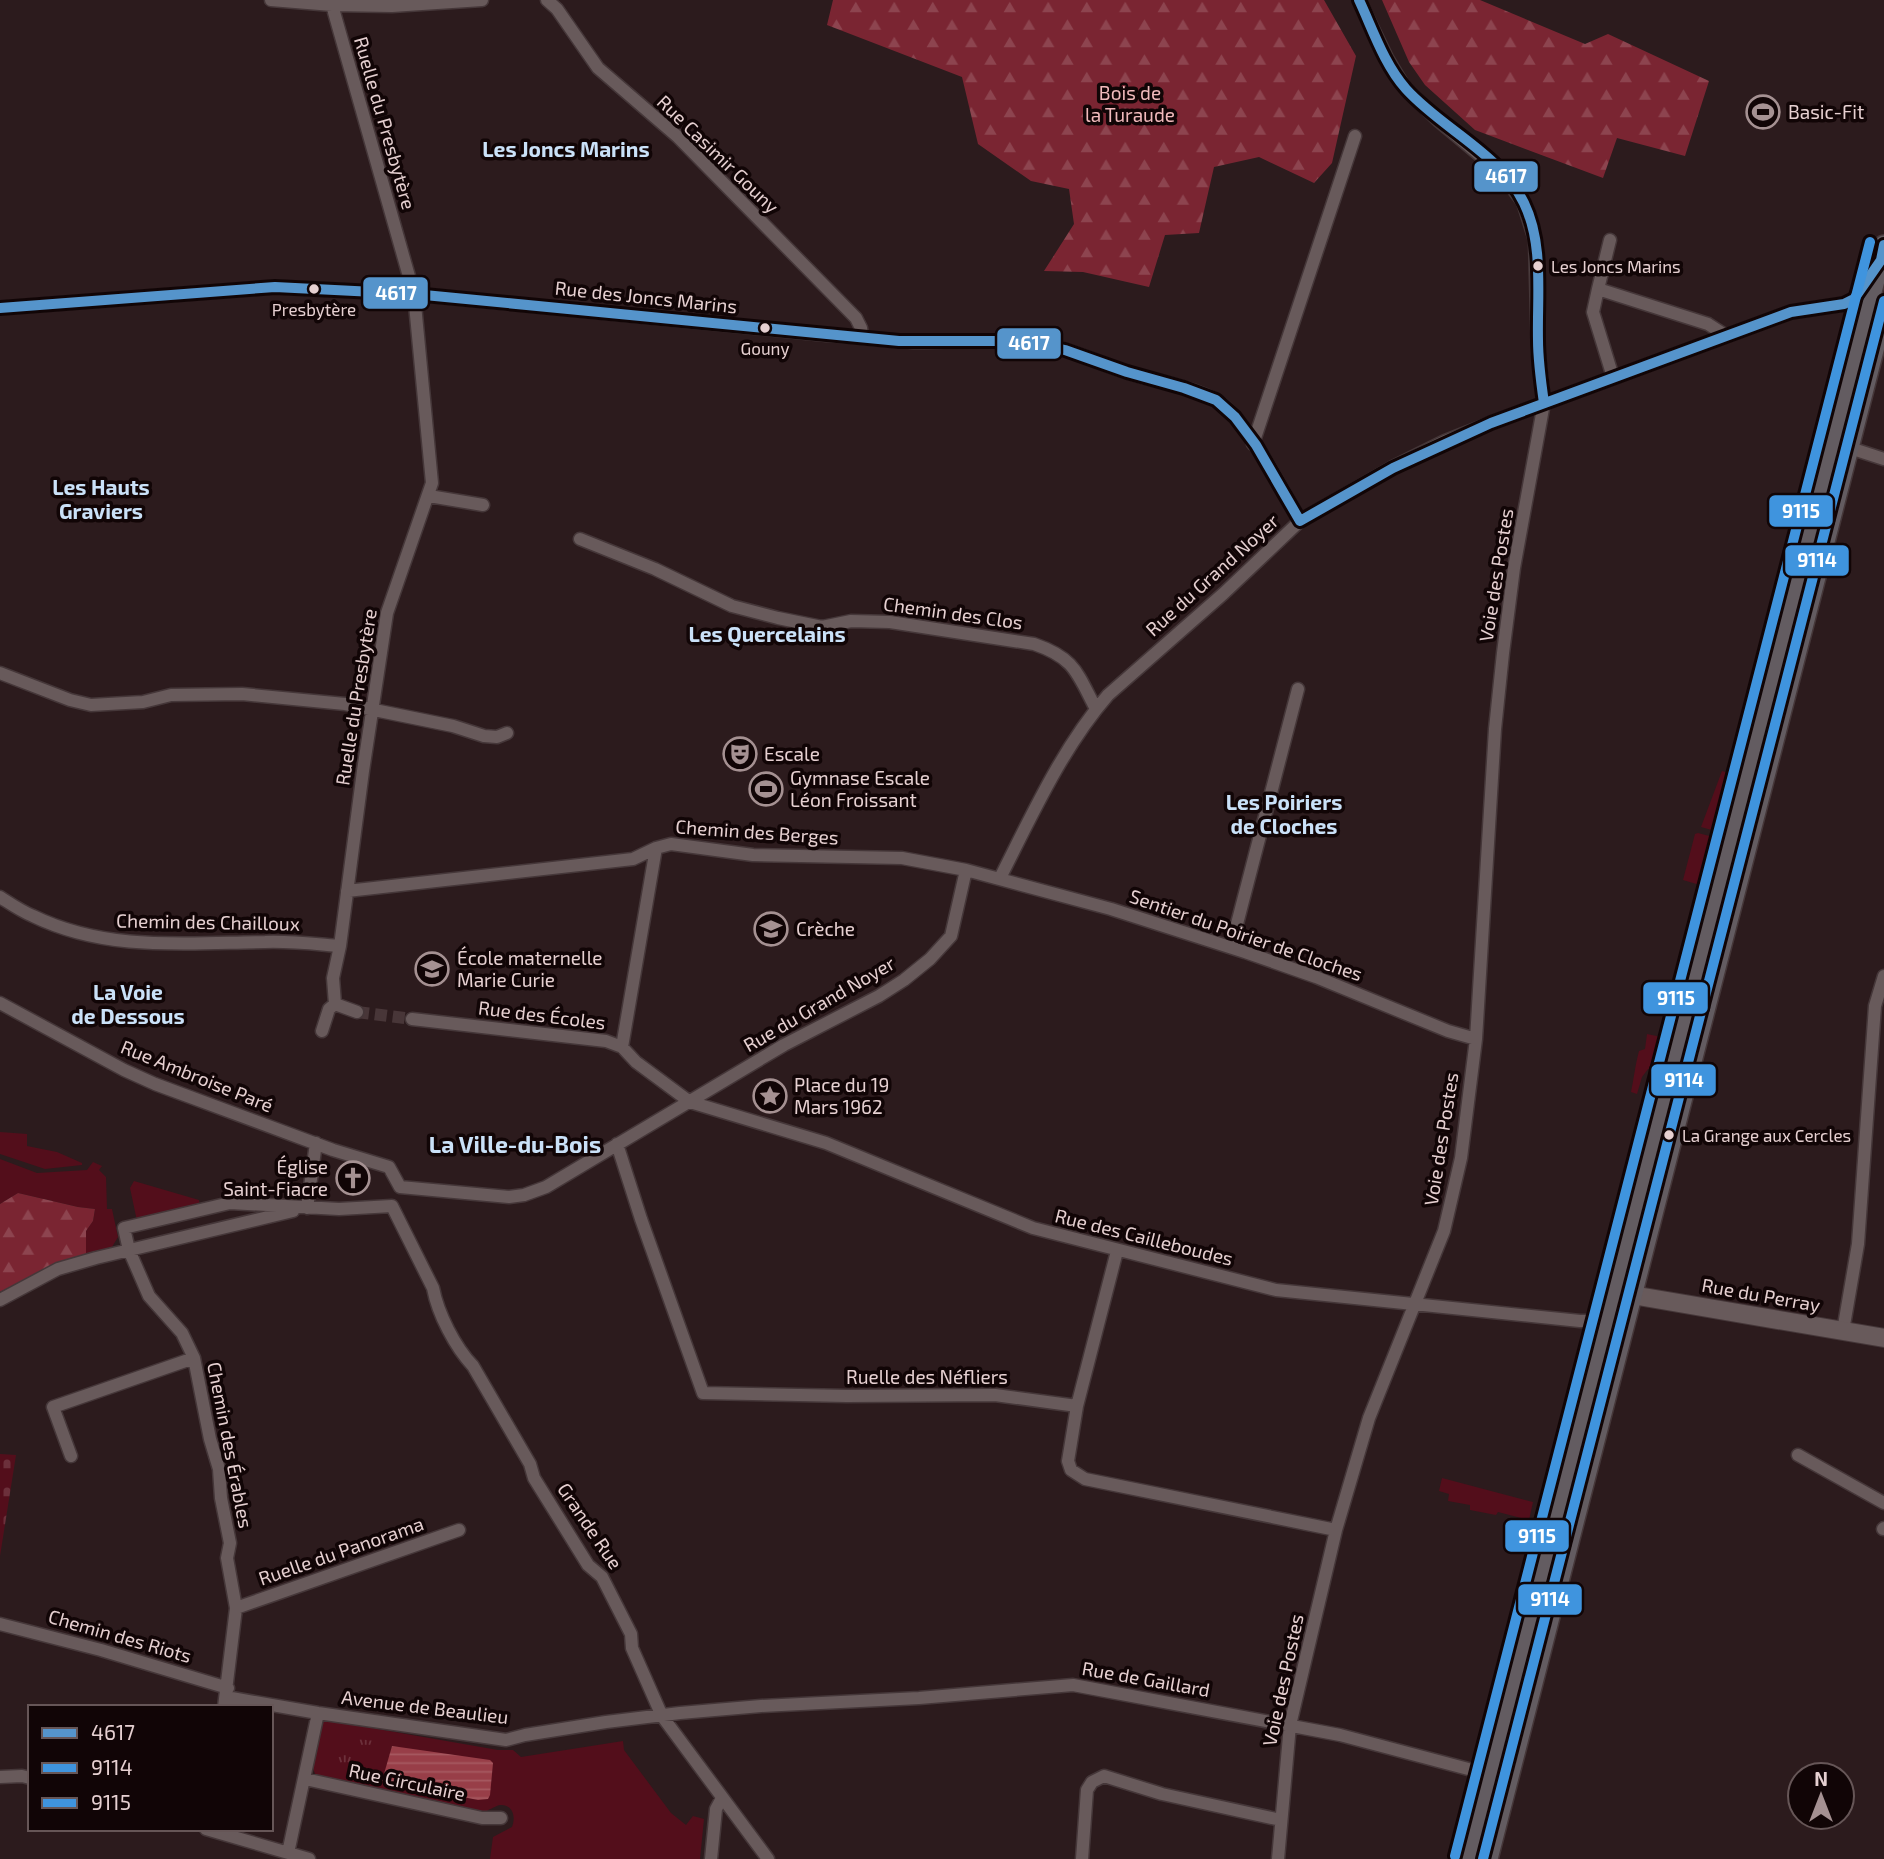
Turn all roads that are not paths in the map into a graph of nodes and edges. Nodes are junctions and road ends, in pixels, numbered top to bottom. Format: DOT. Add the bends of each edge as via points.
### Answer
graph roads {
  1 [pos="271,0"];
  2 [pos="482,0"];
  3 [pos="547,0"];
  4 [pos="1359,0"];
  5 [pos="332,5"];
  6 [pos="1355,136"];
  7 [pos="1610,240"];
  8 [pos="1882,253"];
  9 [pos="1598,289"];
  10 [pos="414,294"];
  11 [pos="0,308"];
  12 [pos="1884,311"];
  13 [pos="1725,335"];
  14 [pos="862,336"];
  15 [pos="1613,377"];
  16 [pos="1544,403"];
  17 [pos="1253,444"];
  18 [pos="1850,448"];
  19 [pos="1884,459"];
  20 [pos="429,496"];
  21 [pos="484,505"];
  22 [pos="1300,521"];
  23 [pos="580,540"];
  24 [pos="0,673"];
  25 [pos="1298,690"];
  26 [pos="1096,709"];
  27 [pos="372,710"];
  28 [pos="507,733"];
  29 [pos="656,848"];
  30 [pos="966,870"];
  31 [pos="1000,878"];
  32 [pos="347,891"];
  33 [pos="0,897"];
  34 [pos="340,946"];
  35 [pos="1231,947"];
  36 [pos="1884,976"];
  37 [pos="0,1003"];
  38 [pos="335,1004"];
  39 [pos="357,1012"];
  40 [pos="412,1019"];
  41 [pos="322,1031"];
  42 [pos="1476,1039"];
  43 [pos="622,1047"];
  44 [pos="713,1089"];
  45 [pos="690,1102"];
  46 [pos="716,1111"];
  47 [pos="316,1143"];
  48 [pos="618,1144"];
  49 [pos="400,1187"];
  50 [pos="392,1206"];
  51 [pos="307,1208"];
  52 [pos="129,1250"];
  53 [pos="1117,1251"];
  54 [pos="1632,1294"];
  55 [pos="0,1300"];
  56 [pos="1413,1304"];
  57 [pos="1608,1321"];
  58 [pos="1843,1331"];
  59 [pos="1884,1338"];
  60 [pos="194,1358"];
  61 [pos="1077,1406"];
  62 [pos="1798,1455"];
  63 [pos="71,1456"];
  64 [pos="1884,1503"];
  65 [pos="459,1530"];
  66 [pos="1336,1530"];
  67 [pos="236,1608"];
  68 [pos="0,1624"];
  69 [pos="226,1697"];
  70 [pos="272,1705"];
  71 [pos="273,1705"];
  72 [pos="318,1713"];
  73 [pos="662,1716"];
  74 [pos="1290,1725"];
  75 [pos="1484,1773"];
  76 [pos="0,1778"];
  77 [pos="28,1778"];
  78 [pos="305,1779"];
  79 [pos="722,1798"];
  80 [pos="501,1818"];
  81 [pos="1281,1820"];
  82 [pos="213,1831"];
  83 [pos="288,1853"];
  84 [pos="309,1859"];
  85 [pos="711,1859"];
  86 [pos="768,1859"];
  87 [pos="1082,1859"];
  88 [pos="1279,1859"];
  89 [pos="1455,1859"];
  90 [pos="1469,1859"];
  91 [pos="1488,1859"];
  1 -- 5 [label="street"];
  2 -- 5 [label="street"];
  3 -- 14 [label="street, Rue Casimir Gouny" via="598,68 678,137 856,318"];
  4 -- 16 [label="street, Voie des Postes" via="1405,88 1501,173 1523,202 1535,240"];
  5 -- 10 [label="street, Ruelle du Presbytère"];
  6 -- 17 [label="street"];
  7 -- 9 [label="street"];
  8 -- 13 [label="street, Rue du Grand Noyer" via="1854,299 1791,312"];
  8 -- 57 [label="main road"];
  9 -- 13 [label="street" via="1708,324"];
  9 -- 15 [label="street" via="1593,312"];
  10 -- 11 [label="street, Rue des Joncs Marins" via="275,287"];
  10 -- 14 [label="street, Rue des Joncs Marins"];
  10 -- 20 [label="street, Ruelle du Presbytère" via="432,483"];
  12 -- 18 [label="main road"];
  13 -- 15 [label="street, Rue du Grand Noyer"];
  14 -- 17 [label="street, Rue des Joncs Marins" via="895,342 1011,341 1062,349 1223,405"];
  15 -- 16 [label="street, Rue du Grand Noyer"];
  16 -- 22 [label="street, Rue du Grand Noyer" via="1445,441"];
  16 -- 42 [label="street, Voie des Postes" via="1514,568 1495,729"];
  17 -- 22 [label="street, Rue des Joncs Marins"];
  18 -- 19 [label="street"];
  18 -- 54 [label="main road"];
  20 -- 21 [label="street"];
  20 -- 27 [label="street, Ruelle du Presbytère" via="387,613"];
  22 -- 26 [label="street, Rue du Grand Noyer"];
  23 -- 26 [label="street, Chemin des Clos" via="732,606 778,618 822,627 851,621 890,622 1053,650 1074,667"];
  24 -- 27 [label="street" via="91,705 113,706 171,695 242,694"];
  25 -- 35 [label="street"];
  26 -- 31 [label="street, Rue du Grand Noyer" via="1047,787"];
  27 -- 28 [label="street" via="484,736"];
  27 -- 32 [label="street, Ruelle du Presbytère"];
  29 -- 30 [label="street, Chemin des Berges" via="671,844 753,855 902,858"];
  29 -- 32 [label="street, Chemin des Berges" via="634,859"];
  29 -- 43 [label="street"];
  30 -- 31 [label="street, Chemin des Berges"];
  30 -- 44 [label="street, Rue du Grand Noyer" via="954,929 942,947 904,980"];
  31 -- 35 [label="street, Sentier du Poirier de Cloches"];
  32 -- 34 [label="street, Ruelle du Presbytère"];
  33 -- 34 [label="street, Chemin des Chailloux" via="32,916 108,940"];
  34 -- 38 [label="street, Ruelle du Presbytère" via="333,978"];
  35 -- 42 [label="street, Sentier du Poirier de Cloches"];
  36 -- 58 [label="street" via="1875,1006 1858,1244"];
  37 -- 47 [label="street, Rue Ambroise Paré" via="124,1070"];
  38 -- 39 [label="street"];
  38 -- 41 [label="street, Ruelle du Presbytère"];
  40 -- 43 [label="street, Rue des Écoles" via="606,1041"];
  42 -- 56 [label="street, Voie des Postes" via="1454,1194 1444,1231"];
  43 -- 45 [label="street, Rue des Écoles"];
  44 -- 45 [label="street, Rue du Grand Noyer"];
  44 -- 46 [label="street"];
  45 -- 46 [label="street, Rue des Cailleboudes"];
  45 -- 48 [label="street, Rue du Grand Noyer"];
  46 -- 53 [label="street, Rue des Cailleboudes" via="826,1143 1032,1228"];
  47 -- 49 [label="street, Rue Ambroise Paré" via="388,1167"];
  47 -- 51 [label="street"];
  48 -- 49 [label="street, Rue du Grand Noyer" via="524,1195 485,1196"];
  48 -- 61 [label="street, Ruelle des Néfliers" via="703,1393 995,1395"];
  49 -- 50 [label="street"];
  50 -- 51 [label="street"];
  50 -- 73 [label="street, Grande Rue" via="463,1356 588,1565 602,1577 631,1634 632,1648"];
  51 -- 52 [label="street"];
  51 -- 52 [label="street, Chemin des Érables" via="230,1203 124,1228"];
  52 -- 55 [label="street" via="58,1269"];
  52 -- 60 [label="street, Chemin des Érables" via="149,1296 182,1333"];
  53 -- 56 [label="street, Rue des Cailleboudes" via="1276,1290"];
  53 -- 61 [label="street"];
  54 -- 57 [label="street"];
  54 -- 58 [label="street, Rue du Perray"];
  54 -- 91 [label="main road"];
  56 -- 57 [label="street, Rue des Cailleboudes"];
  56 -- 66 [label="street, Voie des Postes" via="1369,1418"];
  57 -- 75 [label="main road"];
  58 -- 59 [label="street, Rue du Perray"];
  60 -- 63 [label="street" via="53,1407"];
  60 -- 67 [label="street, Chemin des Érables" via="219,1469"];
  61 -- 66 [label="street" via="1068,1461 1071,1470 1086,1479"];
  62 -- 64 [label="street"];
  65 -- 67 [label="street, Ruelle du Panorama"];
  66 -- 74 [label="street, Voie des Postes"];
  67 -- 69 [label="street, Chemin des Érables"];
  68 -- 69 [label="street, Chemin des Riots" via="101,1650"];
  69 -- 70 [label="street, Avenue de Beaulieu"];
  71 -- 72 [label="street, Avenue de Beaulieu"];
  72 -- 73 [label="street, Avenue de Beaulieu" via="506,1740"];
  72 -- 78 [label="street"];
  73 -- 74 [label="street, Rue de Gaillard" via="1073,1685"];
  73 -- 79 [label="street, Grande Rue"];
  74 -- 75 [label="street, Rue de Gaillard"];
  74 -- 81 [label="street, Voie des Postes"];
  75 -- 89 [label="street"];
  75 -- 90 [label="main road"];
  76 -- 77 [label="street"];
  78 -- 80 [label="street, Rue Circulaire" via="482,1818"];
  78 -- 83 [label="street"];
  79 -- 85 [label="street" via="716,1809"];
  79 -- 86 [label="street, Grande Rue"];
  81 -- 87 [label="street" via="1161,1794 1104,1776 1087,1790"];
  81 -- 88 [label="street, Voie des Postes"];
  82 -- 83 [label="street"];
  83 -- 84 [label="street"];
}
